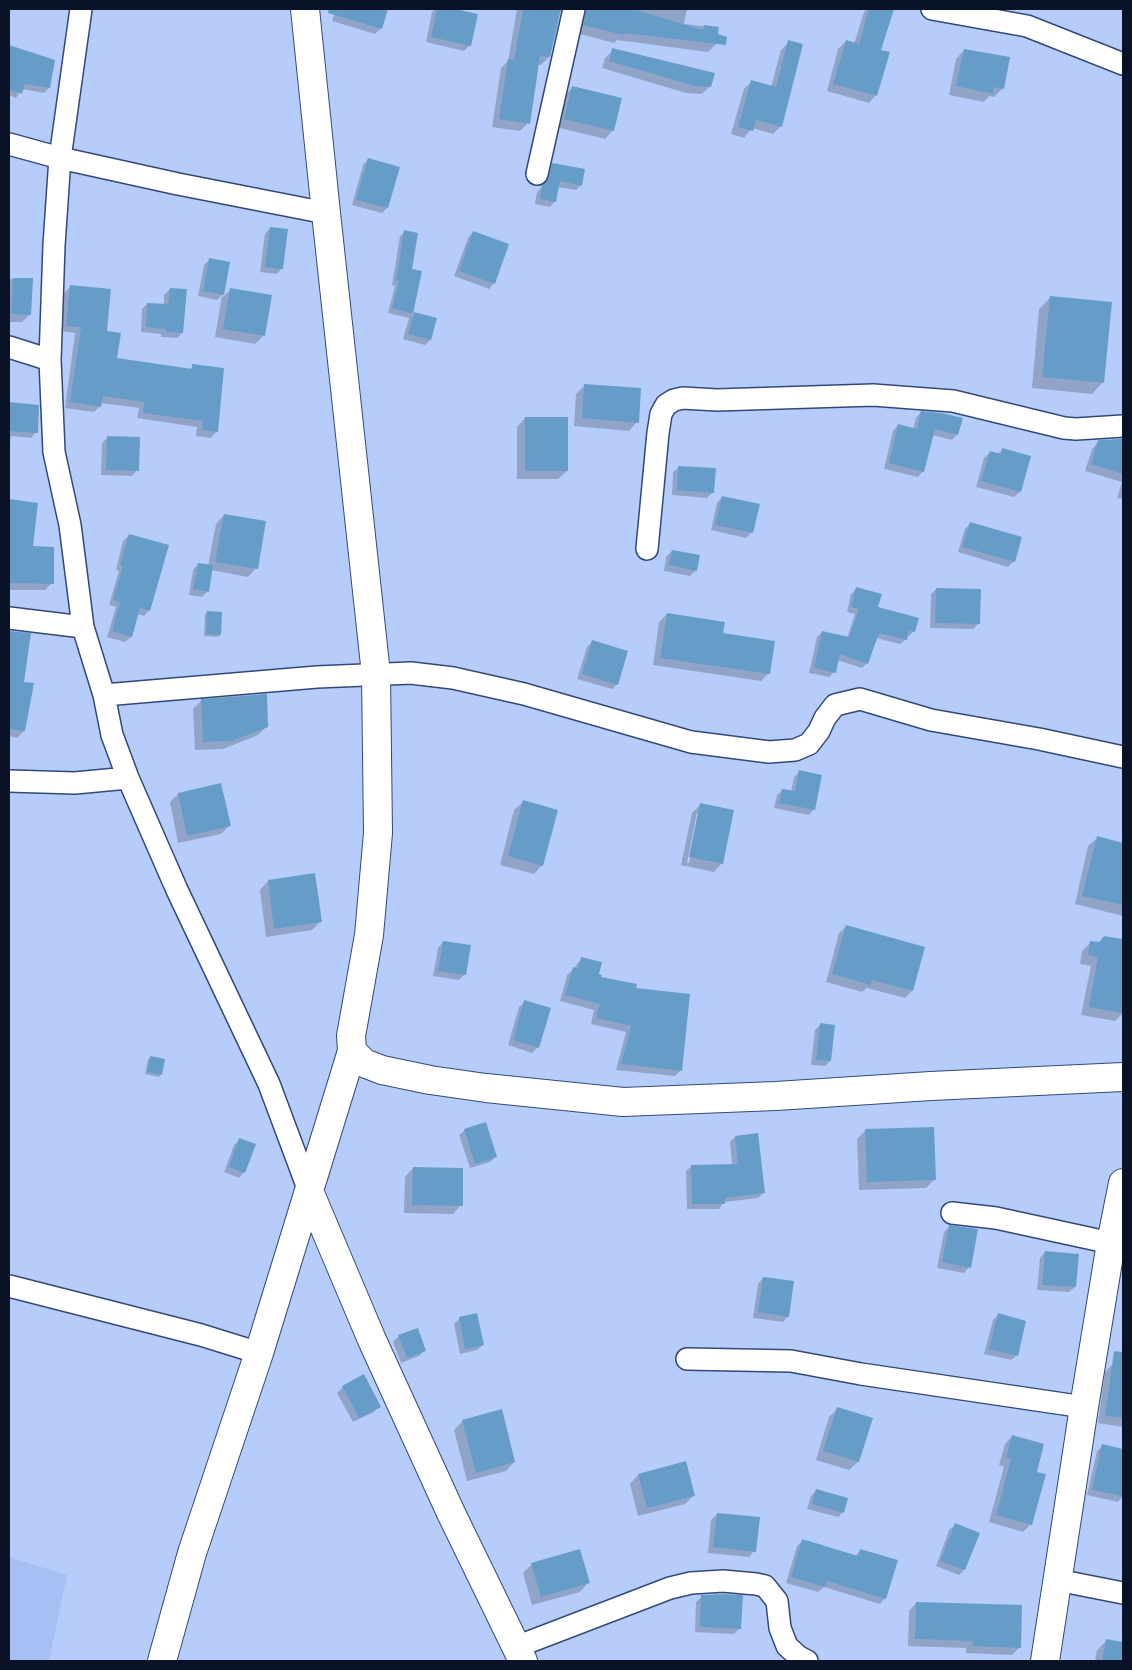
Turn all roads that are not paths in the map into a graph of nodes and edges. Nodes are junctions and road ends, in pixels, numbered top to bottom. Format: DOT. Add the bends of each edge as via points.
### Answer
graph roads {
  1 [pos="82,9"];
  2 [pos="305,9"];
  3 [pos="574,9"];
  4 [pos="932,9"];
  5 [pos="1028,17"];
  6 [pos="1123,64"];
  7 [pos="9,144"];
  8 [pos="60,158"];
  9 [pos="537,174"];
  10 [pos="326,213"];
  11 [pos="9,347"];
  12 [pos="50,360"];
  13 [pos="1123,426"];
  14 [pos="648,550"];
  15 [pos="9,618"];
  16 [pos="83,627"];
  17 [pos="376,674"];
  18 [pos="104,695"];
  19 [pos="1123,756"];
  20 [pos="128,778"];
  21 [pos="9,781"];
  22 [pos="352,1051"];
  23 [pos="1123,1077"];
  24 [pos="1123,1183"];
  25 [pos="308,1191"];
  26 [pos="952,1213"];
  27 [pos="1111,1243"];
  28 [pos="9,1286"];
  29 [pos="259,1353"];
  30 [pos="687,1359"];
  31 [pos="1084,1407"];
  32 [pos="1057,1580"];
  33 [pos="1123,1593"];
  34 [pos="520,1654"];
  35 [pos="162,1661"];
  36 [pos="807,1661"];
  37 [pos="1045,1661"];
  1 -- 8 [label="street"];
  2 -- 10 [label="street"];
  3 -- 9 [label="street"];
  4 -- 5 [label="street"];
  5 -- 6 [label="street"];
  7 -- 8 [label="street"];
  8 -- 10 [label="street"];
  8 -- 12 [label="street"];
  10 -- 17 [label="street"];
  11 -- 12 [label="street"];
  12 -- 16 [label="street" via="54,452 70,525"];
  13 -- 14 [label="street" via="1076,430 953,401 873,395 674,400 661,414"];
  15 -- 16 [label="street"];
  16 -- 18 [label="street"];
  17 -- 18 [label="street"];
  17 -- 19 [label="street" via="411,673 453,678 524,694 691,742 769,752 795,750 809,744 835,706 860,699 930,720"];
  17 -- 22 [label="street" via="378,833 369,935 350,1036"];
  18 -- 20 [label="street" via="112,734"];
  20 -- 21 [label="street" via="75,783"];
  20 -- 25 [label="street" via="269,1084"];
  22 -- 23 [label="street" via="364,1063 382,1070 430,1080 623,1102"];
  22 -- 25 [label="street"];
  24 -- 27 [label="street"];
  25 -- 29 [label="street"];
  25 -- 34 [label="street" via="451,1513"];
  26 -- 27 [label="street" via="996,1218"];
  27 -- 31 [label="street"];
  28 -- 29 [label="street"];
  29 -- 35 [label="street" via="192,1552"];
  30 -- 31 [label="street" via="791,1361"];
  31 -- 32 [label="street"];
  32 -- 33 [label="street"];
  32 -- 37 [label="street"];
  34 -- 36 [label="street" via="670,1588 723,1581 765,1586 777,1601 780,1628 787,1646"];
}
